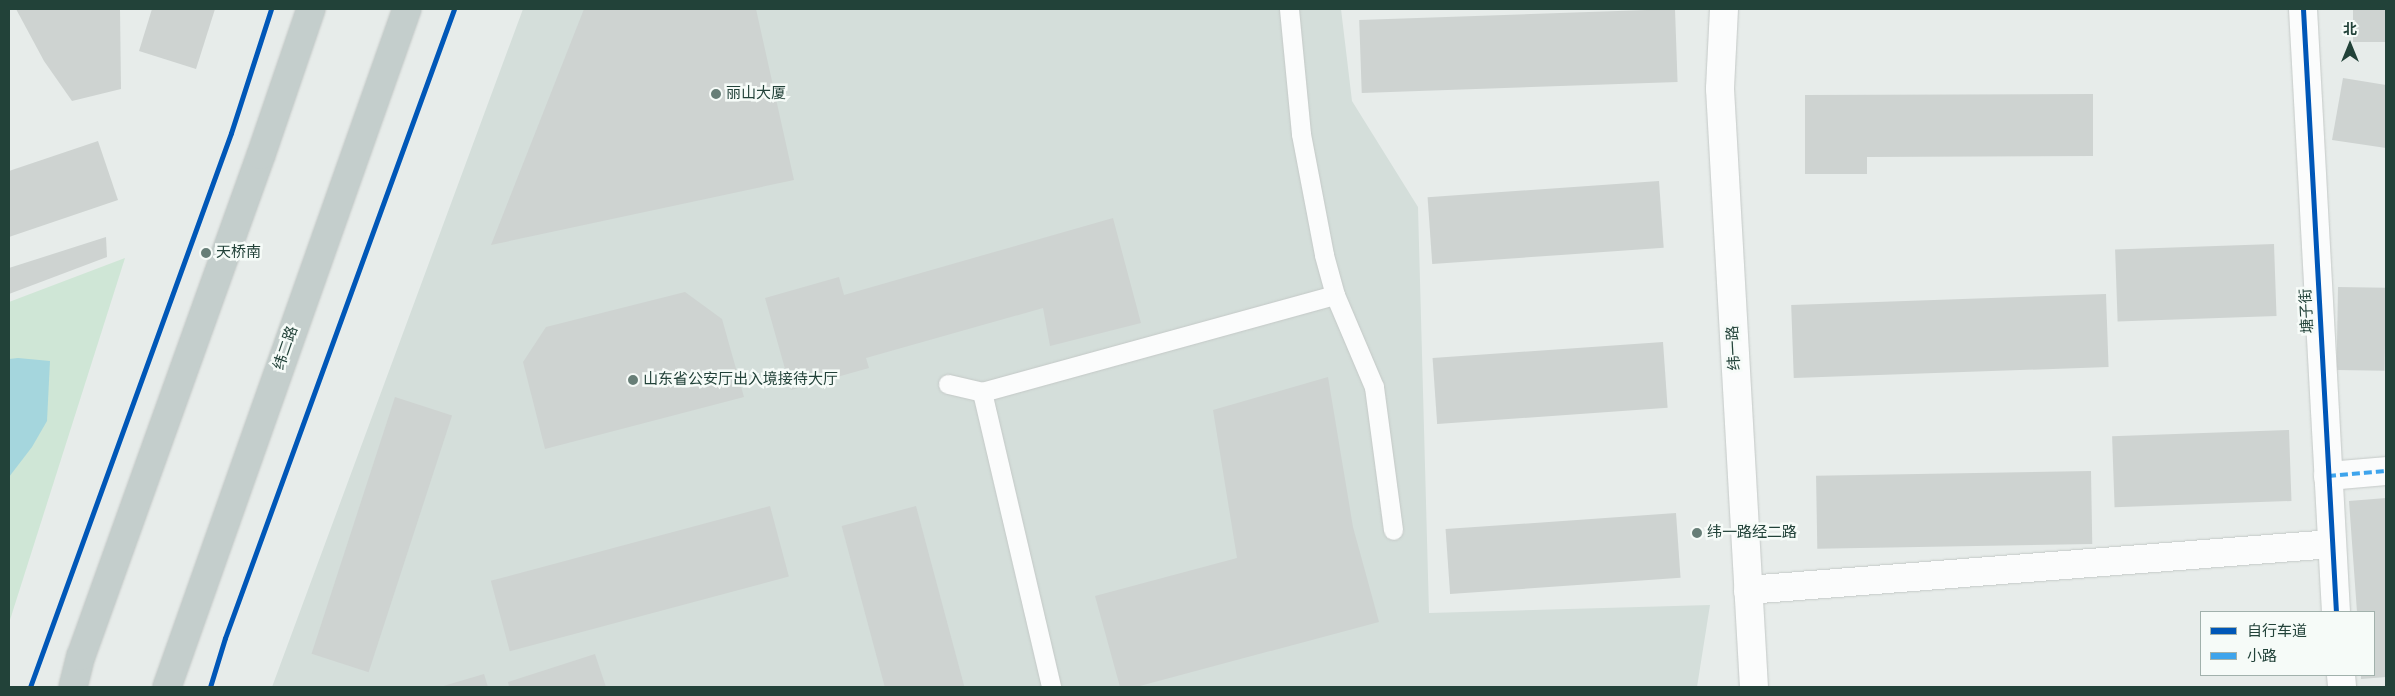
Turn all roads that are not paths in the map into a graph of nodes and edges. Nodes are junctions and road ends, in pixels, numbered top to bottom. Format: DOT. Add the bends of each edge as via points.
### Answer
graph roads {
  1 [pos="311,9"];
  2 [pos="406,9"];
  3 [pos="1289,9"];
  4 [pos="1724,9"];
  5 [pos="2303,9"];
  6 [pos="1335,295"];
  7 [pos="948,384"];
  8 [pos="982,392"];
  9 [pos="2386,471"];
  10 [pos="2328,476"];
  11 [pos="1393,530"];
  12 [pos="2331,544"];
  13 [pos="1748,590"];
  14 [pos="2336,611"];
  15 [pos="73,687"];
  16 [pos="167,687"];
  17 [pos="1051,687"];
  18 [pos="1754,687"];
  1 -- 15 [label="highway" via="84,647"];
  2 -- 16 [label="highway, 纬二路"];
  3 -- 6 [label="lane" via="1301,134"];
  4 -- 13 [label="street, 纬一路" via="1720,89"];
  5 -- 10 [label="street, 塘子街"];
  6 -- 8 [label="lane"];
  6 -- 11 [label="lane" via="1374,387"];
  7 -- 8 [label="lane"];
  8 -- 17 [label="lane"];
  9 -- 10 [label="street"];
  10 -- 12 [label="street, 塘子街"];
  12 -- 13 [label="street"];
  12 -- 14 [label="street, 塘子街"];
  13 -- 18 [label="street, 纬一路"];
}
